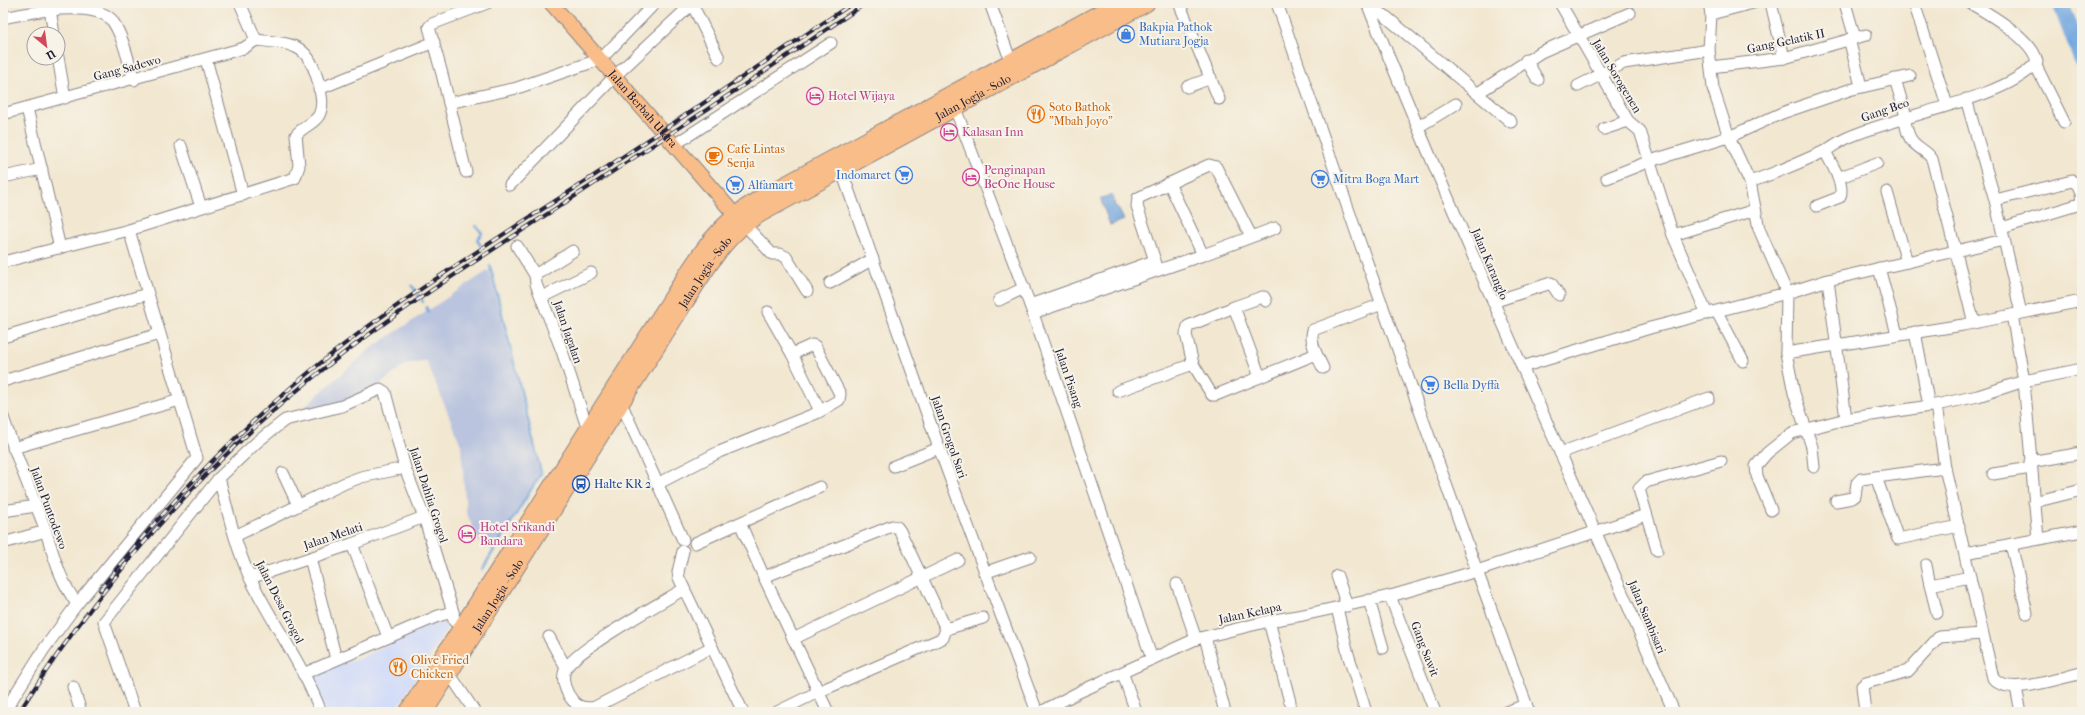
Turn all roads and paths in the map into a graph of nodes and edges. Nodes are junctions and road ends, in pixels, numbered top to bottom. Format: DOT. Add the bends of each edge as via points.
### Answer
graph roads {
  1 [pos="240,3"];
  2 [pos="487,3"];
  3 [pos="551,3"];
  4 [pos="654,3"];
  5 [pos="990,3"];
  6 [pos="1119,3"];
  7 [pos="1146,3"];
  8 [pos="1179,3"];
  9 [pos="1560,3"];
  10 [pos="1753,3"];
  11 [pos="1770,3"];
  12 [pos="1845,3"];
  13 [pos="1914,3"];
  14 [pos="1970,3"];
  15 [pos="66,4"];
  16 [pos="692,4"];
  17 [pos="1278,7"];
  18 [pos="50,9"];
  19 [pos="1369,9"];
  20 [pos="1710,9"];
  21 [pos="1630,13"];
  22 [pos="3,18"];
  23 [pos="53,26"];
  24 [pos="1578,35"];
  25 [pos="1857,37"];
  26 [pos="256,40"];
  27 [pos="434,42"];
  28 [pos="831,43"];
  29 [pos="1709,50"];
  30 [pos="719,58"];
  31 [pos="1784,58"];
  32 [pos="206,59"];
  33 [pos="601,59"];
  34 [pos="1526,60"];
  35 [pos="1011,62"];
  36 [pos="60,66"];
  37 [pos="2033,66"];
  38 [pos="1711,67"];
  39 [pos="1601,73"];
  40 [pos="615,76"];
  41 [pos="1910,76"];
  42 [pos="1211,78"];
  43 [pos="1895,79"];
  44 [pos="134,80"];
  45 [pos="1538,80"];
  46 [pos="1578,86"];
  47 [pos="1861,86"];
  48 [pos="1187,87"];
  49 [pos="320,89"];
  50 [pos="1478,92"];
  51 [pos="65,98"];
  52 [pos="1219,99"];
  53 [pos="1966,99"];
  54 [pos="449,103"];
  55 [pos="1456,104"];
  56 [pos="1947,104"];
  57 [pos="28,108"];
  58 [pos="955,108"];
  59 [pos="3,114"];
  60 [pos="1905,117"];
  61 [pos="1628,121"];
  62 [pos="1511,122"];
  63 [pos="2064,122"];
  64 [pos="1418,127"];
  65 [pos="1604,129"];
  66 [pos="1729,137"];
  67 [pos="674,145"];
  68 [pos="181,146"];
  69 [pos="1825,151"];
  70 [pos="1650,161"];
  71 [pos="1877,163"];
  72 [pos="42,169"];
  73 [pos="841,170"];
  74 [pos="466,172"];
  75 [pos="3,177"];
  76 [pos="1607,178"];
  77 [pos="1838,178"];
  78 [pos="1750,182"];
  79 [pos="1169,183"];
  80 [pos="510,185"];
  81 [pos="1887,192"];
  82 [pos="243,195"];
  83 [pos="1995,200"];
  84 [pos="1817,206"];
  85 [pos="201,207"];
  86 [pos="1755,210"];
  87 [pos="739,220"];
  88 [pos="1275,228"];
  89 [pos="2002,228"];
  90 [pos="129,230"];
  91 [pos="1673,234"];
  92 [pos="1251,236"];
  93 [pos="2004,240"];
  94 [pos="517,246"];
  95 [pos="60,248"];
  96 [pos="574,251"];
  97 [pos="1956,251"];
  98 [pos="1203,255"];
  99 [pos="874,260"];
  100 [pos="3,262"];
  101 [pos="1907,262"];
  102 [pos="1156,266"];
  103 [pos="1879,268"];
  104 [pos="591,273"];
  105 [pos="535,275"];
  106 [pos="1828,280"];
  107 [pos="830,283"];
  108 [pos="1024,288"];
  109 [pos="807,291"];
  110 [pos="1787,293"];
  111 [pos="147,294"];
  112 [pos="1559,295"];
  113 [pos="542,297"];
  114 [pos="999,300"];
  115 [pos="2082,301"];
  116 [pos="1266,302"];
  117 [pos="1493,302"];
  118 [pos="1382,304"];
  119 [pos="1234,308"];
  120 [pos="1032,309"];
  121 [pos="768,312"];
  122 [pos="1712,313"];
  123 [pos="2017,314"];
  124 [pos="1974,323"];
  125 [pos="1915,332"];
  126 [pos="159,334"];
  127 [pos="1897,334"];
  128 [pos="3,336"];
  129 [pos="1837,345"];
  130 [pos="1786,353"];
  131 [pos="792,354"];
  132 [pos="1316,354"];
  133 [pos="1743,361"];
  134 [pos="1194,364"];
  135 [pos="2081,366"];
  136 [pos="1522,367"];
  137 [pos="1323,368"];
  138 [pos="1260,377"];
  139 [pos="3,381"];
  140 [pos="2024,381"];
  141 [pos="1118,391"];
  142 [pos="1708,398"];
  143 [pos="180,400"];
  144 [pos="621,403"];
  145 [pos="1933,405"];
  146 [pos="820,411"];
  147 [pos="3,417"];
  148 [pos="1846,419"];
  149 [pos="1806,429"];
  150 [pos="588,430"];
  151 [pos="6,438"];
  152 [pos="13,448"];
  153 [pos="938,448"];
  154 [pos="1560,453"];
  155 [pos="2082,453"];
  156 [pos="1721,461"];
  157 [pos="2030,465"];
  158 [pos="894,466"];
  159 [pos="1814,467"];
  160 [pos="405,468"];
  161 [pos="1945,468"];
  162 [pos="284,473"];
  163 [pos="1993,474"];
  164 [pos="1876,477"];
  165 [pos="219,478"];
  166 [pos="657,484"];
  167 [pos="820,487"];
  168 [pos="2082,490"];
  169 [pos="1836,501"];
  170 [pos="2034,502"];
  171 [pos="298,505"];
  172 [pos="36,506"];
  173 [pos="1771,510"];
  174 [pos="3,511"];
  175 [pos="1646,515"];
  176 [pos="424,517"];
  177 [pos="740,523"];
  178 [pos="1959,526"];
  179 [pos="46,531"];
  180 [pos="2082,531"];
  181 [pos="1595,533"];
  182 [pos="235,536"];
  183 [pos="2038,539"];
  184 [pos="683,540"];
  185 [pos="3,543"];
  186 [pos="694,543"];
  187 [pos="352,544"];
  188 [pos="2011,544"];
  189 [pos="1656,550"];
  190 [pos="683,552"];
  191 [pos="1965,553"];
  192 [pos="1030,557"];
  193 [pos="310,558"];
  194 [pos="514,558"];
  195 [pos="958,560"];
  196 [pos="1926,565"];
  197 [pos="1477,571"];
  198 [pos="984,573"];
  199 [pos="1337,576"];
  200 [pos="764,577"];
  201 [pos="1970,577"];
  202 [pos="250,578"];
  203 [pos="922,579"];
  204 [pos="1177,584"];
  205 [pos="1930,585"];
  206 [pos="684,589"];
  207 [pos="1390,596"];
  208 [pos="1369,600"];
  209 [pos="77,604"];
  210 [pos="1342,607"];
  211 [pos="452,612"];
  212 [pos="1937,612"];
  213 [pos="2027,613"];
  214 [pos="983,618"];
  215 [pos="1269,621"];
  216 [pos="463,627"];
  217 [pos="946,629"];
  218 [pos="1982,634"];
  219 [pos="388,637"];
  220 [pos="549,637"];
  221 [pos="1201,638"];
  222 [pos="793,639"];
  223 [pos="712,648"];
  224 [pos="1383,648"];
  225 [pos="336,659"];
  226 [pos="1152,659"];
  227 [pos="566,668"];
  228 [pos="449,673"];
  229 [pos="2082,673"];
  230 [pos="303,674"];
  231 [pos="1122,674"];
  232 [pos="73,687"];
  233 [pos="2016,688"];
  234 [pos="818,692"];
  235 [pos="1290,702"];
  236 [pos="1528,708"];
  237 [pos="77,709"];
  238 [pos="4,712"];
  239 [pos="135,712"];
  240 [pos="320,712"];
  241 [pos="408,712"];
  242 [pos="424,712"];
  243 [pos="475,712"];
  244 [pos="743,712"];
  245 [pos="777,712"];
  246 [pos="828,712"];
  247 [pos="1037,712"];
  248 [pos="1041,712"];
  249 [pos="1136,712"];
  250 [pos="1225,712"];
  251 [pos="1366,712"];
  252 [pos="1435,712"];
  253 [pos="1506,712"];
  254 [pos="1674,712"];
  255 [pos="1865,712"];
  256 [pos="2021,712"];
  1 -- 26 [label="street"];
  2 -- 27 [label="street" via="432,24 429,29"];
  3 -- 33 [label="main road, Jalan Berbah Utara"];
  4 -- 33 [label="street"];
  5 -- 35 [label="street"];
  6 -- 35 [label="highway, Jalan Jogja - Solo"];
  7 -- 58 [label="highway, Jalan Jogja - Solo"];
  8 -- 42 [label="street"];
  9 -- 24 [label="street, Jalan Sorogenen"];
  10 -- 20 [label="street"];
  11 -- 31 [label="street"];
  12 -- 25 [label="street"];
  13 -- 56 [label="street"];
  14 -- 37 [label="street" via="2002,21 2032,51 2036,59"];
  15 -- 18 [label="street"];
  15 -- 44 [label="street" via="92,5 102,9 111,19 118,31"];
  16 -- 30 [label="street"];
  16 -- 40 [label="street"];
  17 -- 118 [label="street"];
  18 -- 22 [label="street"];
  18 -- 23 [label="street"];
  19 -- 50 [label="street" via="1384,14"];
  19 -- 64 [label="street, Jalan Karanglo"];
  20 -- 29 [label="street"];
  21 -- 24 [label="street"];
  24 -- 34 [label="street"];
  24 -- 39 [label="street, Jalan Sorogenen"];
  25 -- 31 [label="street, Gang Gelatik II"];
  25 -- 47 [label="street"];
  26 -- 32 [label="street, Gang Sadewo" via="244,48"];
  26 -- 49 [label="street" via="284,43 300,48 311,62"];
  27 -- 49 [label="street"];
  27 -- 54 [label="street"];
  28 -- 67 [label="street"];
  29 -- 38 [label="street"];
  29 -- 39 [label="street" via="1624,63"];
  31 -- 38 [label="street, Gang Gelatik II"];
  32 -- 44 [label="street, Gang Sadewo"];
  32 -- 82 [label="street"];
  33 -- 40 [label="main road, Jalan Berbah Utara"];
  33 -- 54 [label="street" via="517,88"];
  34 -- 45 [label="street"];
  34 -- 50 [label="street"];
  35 -- 87 [label="highway, Jalan Jogja - Solo" via="758,200"];
  36 -- 51 [label="street"];
  37 -- 53 [label="street, Gang Beo" via="2000,87"];
  37 -- 63 [label="street"];
  38 -- 66 [label="street" via="1713,88"];
  39 -- 46 [label="street"];
  39 -- 61 [label="street, Jalan Sorogenen"];
  40 -- 67 [label="main road, Jalan Berbah Utara"];
  40 -- 80 [label="street"];
  41 -- 43 [label="street"];
  42 -- 48 [label="street"];
  42 -- 52 [label="street"];
  43 -- 47 [label="street"];
  43 -- 60 [label="street"];
  44 -- 51 [label="street, Gang Sadewo"];
  47 -- 66 [label="street" via="1782,113"];
  49 -- 82 [label="street" via="322,104 318,116 296,135 298,174 295,178"];
  50 -- 62 [label="street"];
  51 -- 57 [label="street, Gang Sadewo"];
  53 -- 56 [label="street, Gang Beo"];
  53 -- 83 [label="street"];
  54 -- 74 [label="street"];
  55 -- 64 [label="street"];
  56 -- 60 [label="street, Gang Beo"];
  57 -- 59 [label="street, Gang Sadewo"];
  57 -- 72 [label="street"];
  58 -- 73 [label="highway, Jalan Jogja - Solo"];
  58 -- 108 [label="street, Jalan Pisang"];
  60 -- 69 [label="street, Gang Beo" via="1846,138"];
  60 -- 97 [label="street" via="1909,136 1913,142 1928,152 1932,159"];
  61 -- 65 [label="street"];
  61 -- 70 [label="street, Jalan Sorogenen" via="1640,131"];
  64 -- 117 [label="street, Jalan Karanglo"];
  66 -- 70 [label="street"];
  66 -- 78 [label="street"];
  67 -- 87 [label="main road, Jalan Berbah Utara"];
  68 -- 85 [label="street"];
  69 -- 77 [label="street"];
  69 -- 78 [label="street, Gang Beo"];
  70 -- 76 [label="street"];
  70 -- 91 [label="street, Jalan Sorogenen"];
  71 -- 77 [label="street"];
  72 -- 75 [label="street"];
  72 -- 95 [label="street"];
  73 -- 87 [label="highway, Jalan Jogja - Solo"];
  73 -- 99 [label="street, Jalan Grogol Sari"];
  77 -- 84 [label="street" via="1842,193 1840,197"];
  78 -- 86 [label="street"];
  79 -- 92 [label="street" via="1209,165 1216,167"];
  79 -- 98 [label="street"];
  79 -- 102 [label="street" via="1138,198 1137,202"];
  81 -- 101 [label="street"];
  82 -- 85 [label="street"];
  83 -- 89 [label="street"];
  83 -- 89 [label="street" via="2072,181 2078,186 2082,199 2080,204"];
  85 -- 90 [label="street"];
  86 -- 91 [label="street"];
  86 -- 110 [label="street" via="1758,229"];
  87 -- 109 [label="street" via="772,254 786,257"];
  87 -- 144 [label="highway, Jalan Jogja - Solo"];
  87 -- 150 [label="highway, Jalan Jogja - Solo" via="716,233 700,255"];
  88 -- 92 [label="street"];
  89 -- 93 [label="street"];
  90 -- 95 [label="street"];
  90 -- 111 [label="street"];
  91 -- 122 [label="street, Jalan Sorogenen"];
  92 -- 98 [label="street"];
  93 -- 97 [label="street"];
  93 -- 123 [label="street"];
  94 -- 105 [label="street, Jalan Jagalan"];
  95 -- 100 [label="street"];
  96 -- 105 [label="street"];
  97 -- 101 [label="street"];
  97 -- 124 [label="street"];
  98 -- 102 [label="street"];
  99 -- 107 [label="street"];
  99 -- 153 [label="street, Jalan Grogol Sari"];
  101 -- 103 [label="street"];
  102 -- 120 [label="street"];
  103 -- 106 [label="street"];
  103 -- 127 [label="street"];
  104 -- 113 [label="street"];
  105 -- 113 [label="street, Jalan Jagalan"];
  106 -- 110 [label="street"];
  106 -- 129 [label="street"];
  108 -- 114 [label="street"];
  108 -- 120 [label="street, Jalan Pisang"];
  110 -- 122 [label="street"];
  110 -- 130 [label="street"];
  111 -- 126 [label="street"];
  111 -- 128 [label="street"];
  112 -- 117 [label="street" via="1551,283"];
  113 -- 150 [label="street, Jalan Jagalan"];
  115 -- 123 [label="street"];
  116 -- 119 [label="street" via="1262,297"];
  117 -- 136 [label="street, Jalan Karanglo"];
  118 -- 132 [label="street" via="1313,330 1311,336"];
  118 -- 197 [label="street"];
  119 -- 134 [label="street" via="1188,326 1186,334"];
  119 -- 138 [label="street"];
  120 -- 226 [label="street, Jalan Pisang"];
  121 -- 131 [label="street"];
  122 -- 133 [label="street, Jalan Sorogenen"];
  122 -- 136 [label="street" via="1650,328"];
  123 -- 124 [label="street"];
  123 -- 140 [label="street"];
  124 -- 125 [label="street"];
  125 -- 127 [label="street"];
  125 -- 145 [label="street"];
  126 -- 139 [label="street"];
  126 -- 143 [label="street"];
  127 -- 129 [label="street"];
  129 -- 130 [label="street"];
  129 -- 148 [label="street"];
  130 -- 149 [label="street" via="1794,393"];
  131 -- 146 [label="street"];
  131 -- 146 [label="street" via="812,345 816,346 840,394 839,400"];
  132 -- 137 [label="street"];
  132 -- 138 [label="street"];
  134 -- 138 [label="street" via="1212,395"];
  134 -- 141 [label="street"];
  135 -- 140 [label="street"];
  136 -- 154 [label="street, Jalan Karanglo"];
  140 -- 145 [label="street" via="1978,396"];
  140 -- 157 [label="street"];
  142 -- 154 [label="street"];
  143 -- 152 [label="street"];
  143 -- 209 [label="street" via="197,458"];
  144 -- 166 [label="street"];
  144 -- 194 [label="highway, Jalan Jogja - Solo"];
  145 -- 148 [label="street"];
  145 -- 161 [label="street"];
  146 -- 166 [label="street" via="719,452"];
  147 -- 151 [label="street, Jalan Puntodewo"];
  148 -- 149 [label="street"];
  149 -- 159 [label="street" via="1814,454"];
  149 -- 173 [label="street" via="1792,432 1758,461 1757,476"];
  150 -- 194 [label="highway, Jalan Jogja - Solo"];
  151 -- 152 [label="street, Jalan Puntodewo"];
  152 -- 172 [label="street, Jalan Puntodewo"];
  153 -- 158 [label="street"];
  153 -- 198 [label="street, Jalan Grogol Sari"];
  154 -- 181 [label="street, Jalan Karanglo"];
  155 -- 157 [label="street"];
  156 -- 175 [label="street" via="1646,482 1639,489"];
  157 -- 163 [label="street"];
  157 -- 170 [label="street"];
  160 -- 165 [label="street, Jalan Dahlia Grogol" via="385,392 380,389 342,406 285,420"];
  160 -- 171 [label="street" via="361,477"];
  160 -- 176 [label="street, Jalan Dahlia Grogol"];
  161 -- 164 [label="street"];
  161 -- 178 [label="street"];
  162 -- 171 [label="street"];
  164 -- 169 [label="street" via="1861,479 1857,483 1855,496"];
  164 -- 178 [label="street" via="1898,539"];
  165 -- 182 [label="street, Jalan Desa Grogol"];
  165 -- 239 [label="street" via="104,622"];
  166 -- 184 [label="street"];
  167 -- 177 [label="street"];
  168 -- 170 [label="street"];
  170 -- 183 [label="street"];
  171 -- 182 [label="street"];
  172 -- 174 [label="street"];
  172 -- 179 [label="street, Jalan Puntodewo"];
  175 -- 181 [label="street, Jalan Kelapa"];
  175 -- 189 [label="street"];
  176 -- 187 [label="street, Jalan Melati"];
  176 -- 211 [label="street, Jalan Dahlia Grogol"];
  177 -- 186 [label="street"];
  177 -- 200 [label="street"];
  178 -- 191 [label="street"];
  179 -- 185 [label="street"];
  179 -- 209 [label="street, Jalan Puntodewo" via="60,578"];
  180 -- 183 [label="street"];
  181 -- 197 [label="street, Jalan Kelapa"];
  181 -- 254 [label="street, Jalan Sambisari"];
  182 -- 202 [label="street, Jalan Desa Grogol"];
  183 -- 188 [label="street"];
  184 -- 186 [label="street" via="688,539"];
  184 -- 190 [label="street"];
  186 -- 190 [label="street" via="695,548 692,552"];
  187 -- 193 [label="street, Jalan Melati"];
  187 -- 219 [label="street"];
  188 -- 191 [label="street"];
  188 -- 213 [label="street"];
  190 -- 206 [label="street" via="678,572"];
  191 -- 201 [label="street"];
  192 -- 198 [label="street"];
  193 -- 202 [label="street, Jalan Melati"];
  193 -- 225 [label="street"];
  194 -- 216 [label="highway, Jalan Jogja - Solo"];
  194 -- 228 [label="highway, Jalan Jogja - Solo"];
  195 -- 203 [label="street"];
  196 -- 205 [label="street"];
  197 -- 207 [label="street, Jalan Kelapa"];
  197 -- 236 [label="street"];
  198 -- 247 [label="street, Jalan Grogol Sari"];
  199 -- 210 [label="street"];
  200 -- 203 [label="street" via="897,526"];
  200 -- 222 [label="street"];
  201 -- 205 [label="street"];
  201 -- 218 [label="street"];
  202 -- 230 [label="street, Jalan Desa Grogol"];
  203 -- 217 [label="street"];
  203 -- 222 [label="street"];
  204 -- 221 [label="street"];
  205 -- 212 [label="street"];
  206 -- 223 [label="street"];
  206 -- 227 [label="street" via="580,652"];
  207 -- 208 [label="street, Jalan Kelapa"];
  207 -- 252 [label="street, Gang Sawit"];
  208 -- 210 [label="street, Jalan Kelapa"];
  208 -- 224 [label="street"];
  209 -- 238 [label="street" via="44,649"];
  210 -- 215 [label="street, Jalan Kelapa"];
  210 -- 251 [label="street" via="1348,654"];
  211 -- 216 [label="street, Jalan Dahlia Grogol" via="454,621"];
  211 -- 219 [label="street" via="426,620"];
  214 -- 217 [label="street"];
  215 -- 221 [label="street, Jalan Kelapa"];
  215 -- 235 [label="street"];
  216 -- 241 [label="highway, Jalan Jogja - Solo"];
  217 -- 234 [label="street" via="943,638"];
  218 -- 233 [label="street" via="1993,678 2000,686"];
  218 -- 255 [label="street" via="1939,637 1908,671 1863,685"];
  219 -- 225 [label="street"];
  220 -- 227 [label="street"];
  221 -- 226 [label="street, Jalan Kelapa"];
  221 -- 250 [label="street"];
  222 -- 234 [label="street"];
  223 -- 227 [label="street" via="590,708 577,704 571,698 564,683"];
  223 -- 244 [label="street"];
  225 -- 230 [label="street"];
  226 -- 231 [label="street, Jalan Kelapa"];
  228 -- 242 [label="highway, Jalan Jogja - Solo"];
  228 -- 243 [label="street"];
  229 -- 233 [label="street"];
  230 -- 240 [label="street, Jalan Desa Grogol"];
  231 -- 248 [label="street, Jalan Kelapa"];
  231 -- 249 [label="street"];
  232 -- 237 [label="street"];
  233 -- 256 [label="street"];
  234 -- 245 [label="street"];
  234 -- 246 [label="street"];
  236 -- 253 [label="street"];
}
